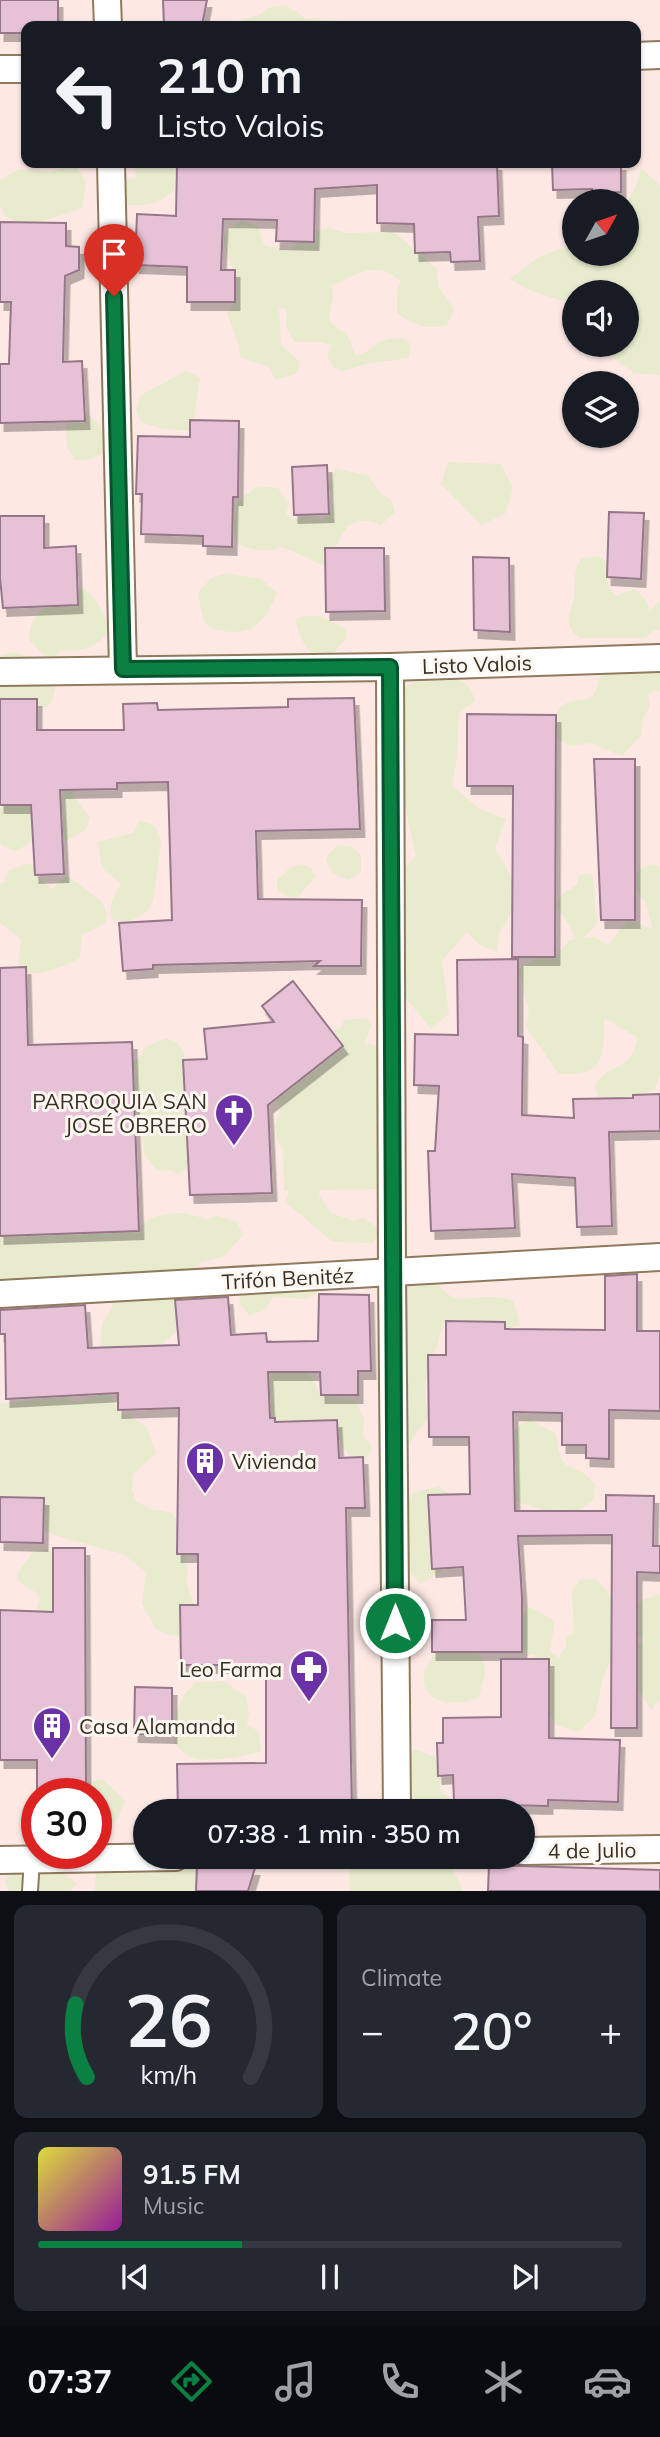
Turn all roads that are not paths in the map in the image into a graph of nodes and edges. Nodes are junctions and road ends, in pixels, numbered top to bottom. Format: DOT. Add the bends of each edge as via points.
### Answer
graph roads {
  1 [pos="107,0"];
  2 [pos="108,21"];
  3 [pos="660,55"];
  4 [pos="641,56"];
  5 [pos="0,69"];
  6 [pos="21,69"];
  7 [pos="111,168"];
  8 [pos="660,658"];
  9 [pos="390,667"];
  10 [pos="123,669"];
  11 [pos="0,672"];
  12 [pos="660,1257"];
  13 [pos="392,1272"];
  14 [pos="0,1294"];
  15 [pos="397,1799"];
  16 [pos="660,1849"];
  17 [pos="535,1851"];
  18 [pos="112,1858"];
  19 [pos="133,1858"];
  20 [pos="21,1859"];
  21 [pos="0,1860"];
  22 [pos="31,1869"];
  23 [pos="30,1891"];
  1 -- 2 [label="street"];
  3 -- 4 [label="street"];
  5 -- 6 [label="street"];
  7 -- 10 [label="street"];
  8 -- 9 [label="street, Listo Valois"];
  9 -- 10 [label="street, Listo Valois"];
  9 -- 13 [label="street"];
  10 -- 11 [label="street, Listo Valois"];
  12 -- 13 [label="street, Trifón Benitéz"];
  13 -- 14 [label="street, Trifón Benitéz"];
  13 -- 15 [label="street"];
  16 -- 17 [label="street, 4 de Julio"];
  18 -- 19 [label="street"];
  20 -- 21 [label="street"];
  22 -- 23 [label="lane"];
}
